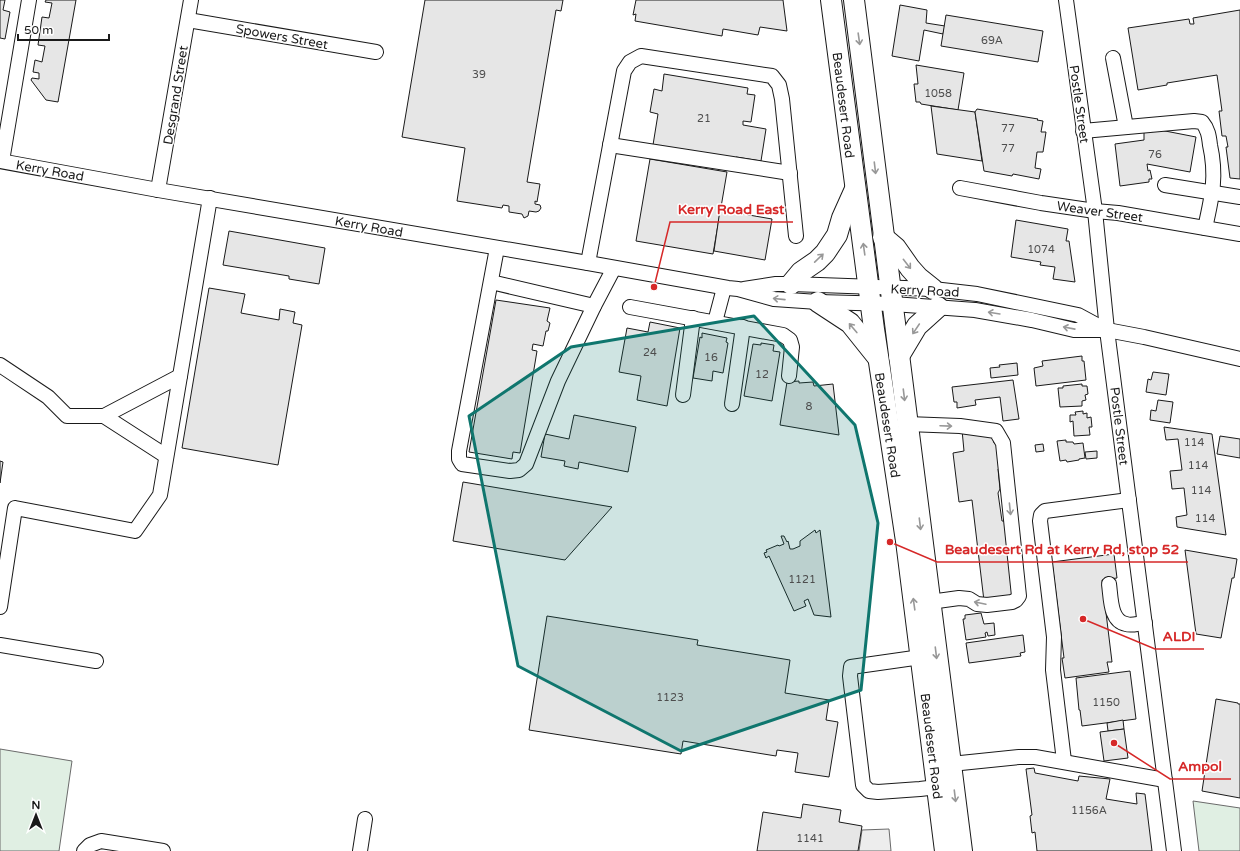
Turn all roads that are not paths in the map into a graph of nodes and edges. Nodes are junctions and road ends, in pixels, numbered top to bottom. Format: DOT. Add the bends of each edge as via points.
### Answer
graph roads {
  1 [pos="29,0"];
  2 [pos="191,0"];
  3 [pos="831,0"];
  4 [pos="854,0"];
  5 [pos="1066,0"];
  6 [pos="188,20"];
  7 [pos="376,52"];
  8 [pos="1113,58"];
  9 [pos="1126,127"];
  10 [pos="1083,131"];
  11 [pos="610,145"];
  12 [pos="1,161"];
  13 [pos="790,173"];
  14 [pos="1165,185"];
  15 [pos="960,188"];
  16 [pos="855,189"];
  17 [pos="158,190"];
  18 [pos="1213,193"];
  19 [pos="1240,197"];
  20 [pos="210,198"];
  21 [pos="1095,211"];
  22 [pos="1205,228"];
  23 [pos="1240,234"];
  24 [pos="796,236"];
  25 [pos="883,237"];
  26 [pos="498,248"];
  27 [pos="588,263"];
  28 [pos="614,268"];
  29 [pos="491,282"];
  30 [pos="791,284"];
  31 [pos="731,288"];
  32 [pos="870,296"];
  33 [pos="892,296"];
  34 [pos="935,298"];
  35 [pos="818,302"];
  36 [pos="594,306"];
  37 [pos="630,307"];
  38 [pos="694,318"];
  39 [pos="715,322"];
  40 [pos="743,327"];
  41 [pos="1107,330"];
  42 [pos="899,356"];
  43 [pos="878,358"];
  44 [pos="1240,359"];
  45 [pos="0,365"];
  46 [pos="180,376"];
  47 [pos="789,376"];
  48 [pos="683,396"];
  49 [pos="732,404"];
  50 [pos="104,416"];
  51 [pos="907,424"];
  52 [pos="166,456"];
  53 [pos="1129,500"];
  54 [pos="1109,584"];
  55 [pos="930,602"];
  56 [pos="0,607"];
  57 [pos="1145,623"];
  58 [pos="0,645"];
  59 [pos="921,657"];
  60 [pos="96,661"];
  61 [pos="1064,761"];
  62 [pos="951,764"];
  63 [pos="1165,780"];
  64 [pos="937,787"];
  65 [pos="365,819"];
  66 [pos="87,848"];
  67 [pos="163,851"];
  68 [pos="360,851"];
  69 [pos="945,851"];
  70 [pos="962,851"];
  71 [pos="1174,851"];
  1 -- 12 [label="street"];
  2 -- 6 [label="street, Desgrand Street"];
  3 -- 16 [label="highway, Beaudesert Road"];
  4 -- 25 [label="highway, Beaudesert Road, one-way"];
  5 -- 10 [label="street, Postle Street"];
  6 -- 7 [label="street, Spowers Street"];
  6 -- 17 [label="street, Desgrand Street"];
  8 -- 9 [label="street"];
  9 -- 10 [label="street"];
  9 -- 18 [label="street" via="1202,122 1207,128 1214,161"];
  10 -- 21 [label="street, Postle Street"];
  11 -- 13 [label="street"];
  11 -- 13 [label="street" via="624,71 630,62 641,56 741,71 772,76 779,85"];
  11 -- 27 [label="street"];
  12 -- 17 [label="street, Kerry Road"];
  13 -- 24 [label="street"];
  14 -- 18 [label="street"];
  15 -- 21 [label="street, Weaver Street"];
  30 -- 16 [label="highway, one-way" via="801,272 825,253 836,235"];
  32 -- 16 [label="highway, Beaudesert Road, one-way"];
  17 -- 20 [label="street, Kerry Road"];
  18 -- 19 [label="street"];
  18 -- 22 [label="street"];
  20 -- 26 [label="street, Kerry Road"];
  20 -- 46 [label="street"];
  21 -- 22 [label="street, Weaver Street"];
  21 -- 41 [label="street, Postle Street"];
  22 -- 23 [label="street, Weaver Street"];
  25 -- 33 [label="highway, Beaudesert Road"];
  25 -- 34 [label="highway, one-way" via="896,248"];
  26 -- 27 [label="street, Kerry Road"];
  26 -- 29 [label="street"];
  27 -- 28 [label="street, Kerry Road"];
  28 -- 31 [label="street, Kerry Road"];
  28 -- 36 [label="street"];
  29 -- 36 [label="street"];
  29 -- 36 [label="street" via="459,451 459,460 462,464 510,470 519,470 526,464 558,381"];
  30 -- 31 [label="street, Kerry Road"];
  30 -- 32 [label="street, Kerry Road"];
  35 -- 31 [label="street, Kerry Road, one-way" via="774,299"];
  31 -- 39 [label="street"];
  32 -- 33 [label="street, Kerry Road"];
  32 -- 35 [label="street, Kerry Road"];
  32 -- 43 [label="highway, Beaudesert Road"];
  33 -- 34 [label="street, Kerry Road"];
  33 -- 42 [label="highway, Beaudesert Road"];
  34 -- 41 [label="street, Kerry Road" via="959,308 997,313 1074,330"];
  34 -- 42 [label="highway, one-way"];
  43 -- 35 [label="highway, one-way" via="850,323"];
  37 -- 38 [label="street"];
  38 -- 39 [label="street"];
  38 -- 48 [label="street"];
  39 -- 40 [label="street"];
  40 -- 47 [label="street" via="790,340 792,347"];
  40 -- 49 [label="street"];
  41 -- 44 [label="street, Kerry Road"];
  41 -- 53 [label="street, Postle Street"];
  42 -- 51 [label="highway, Beaudesert Road, one-way"];
  59 -- 43 [label="highway, Beaudesert Road, one-way"];
  45 -- 50 [label="street" via="48,397 67,416"];
  46 -- 50 [label="street"];
  46 -- 52 [label="street"];
  50 -- 52 [label="street"];
  51 -- 55 [label="highway, Beaudesert Road, one-way"];
  51 -- 55 [label="street, one-way" via="960,426 996,431 1003,443 1019,596 1012,602 987,605 959,598"];
  52 -- 56 [label="street" via="160,495 135,531 15,508"];
  53 -- 57 [label="street, Postle Street"];
  53 -- 61 [label="street" via="1045,512 1040,521 1054,637 1053,670"];
  54 -- 57 [label="street" via="1115,617 1127,625"];
  55 -- 62 [label="highway, Beaudesert Road, one-way"];
  57 -- 63 [label="street, Postle Street"];
  58 -- 60 [label="street"];
  59 -- 64 [label="highway, Beaudesert Road"];
  59 -- 64 [label="street" via="851,667 863,785 869,791 878,792"];
  61 -- 62 [label="street" via="1019,756"];
  61 -- 63 [label="street"];
  62 -- 70 [label="highway, Beaudesert Road, one-way"];
  63 -- 71 [label="street, Postle Street"];
  64 -- 69 [label="highway, Beaudesert Road"];
  65 -- 68 [label="street"];
  66 -- 67 [label="street" via="96,842 106,841"];
}
